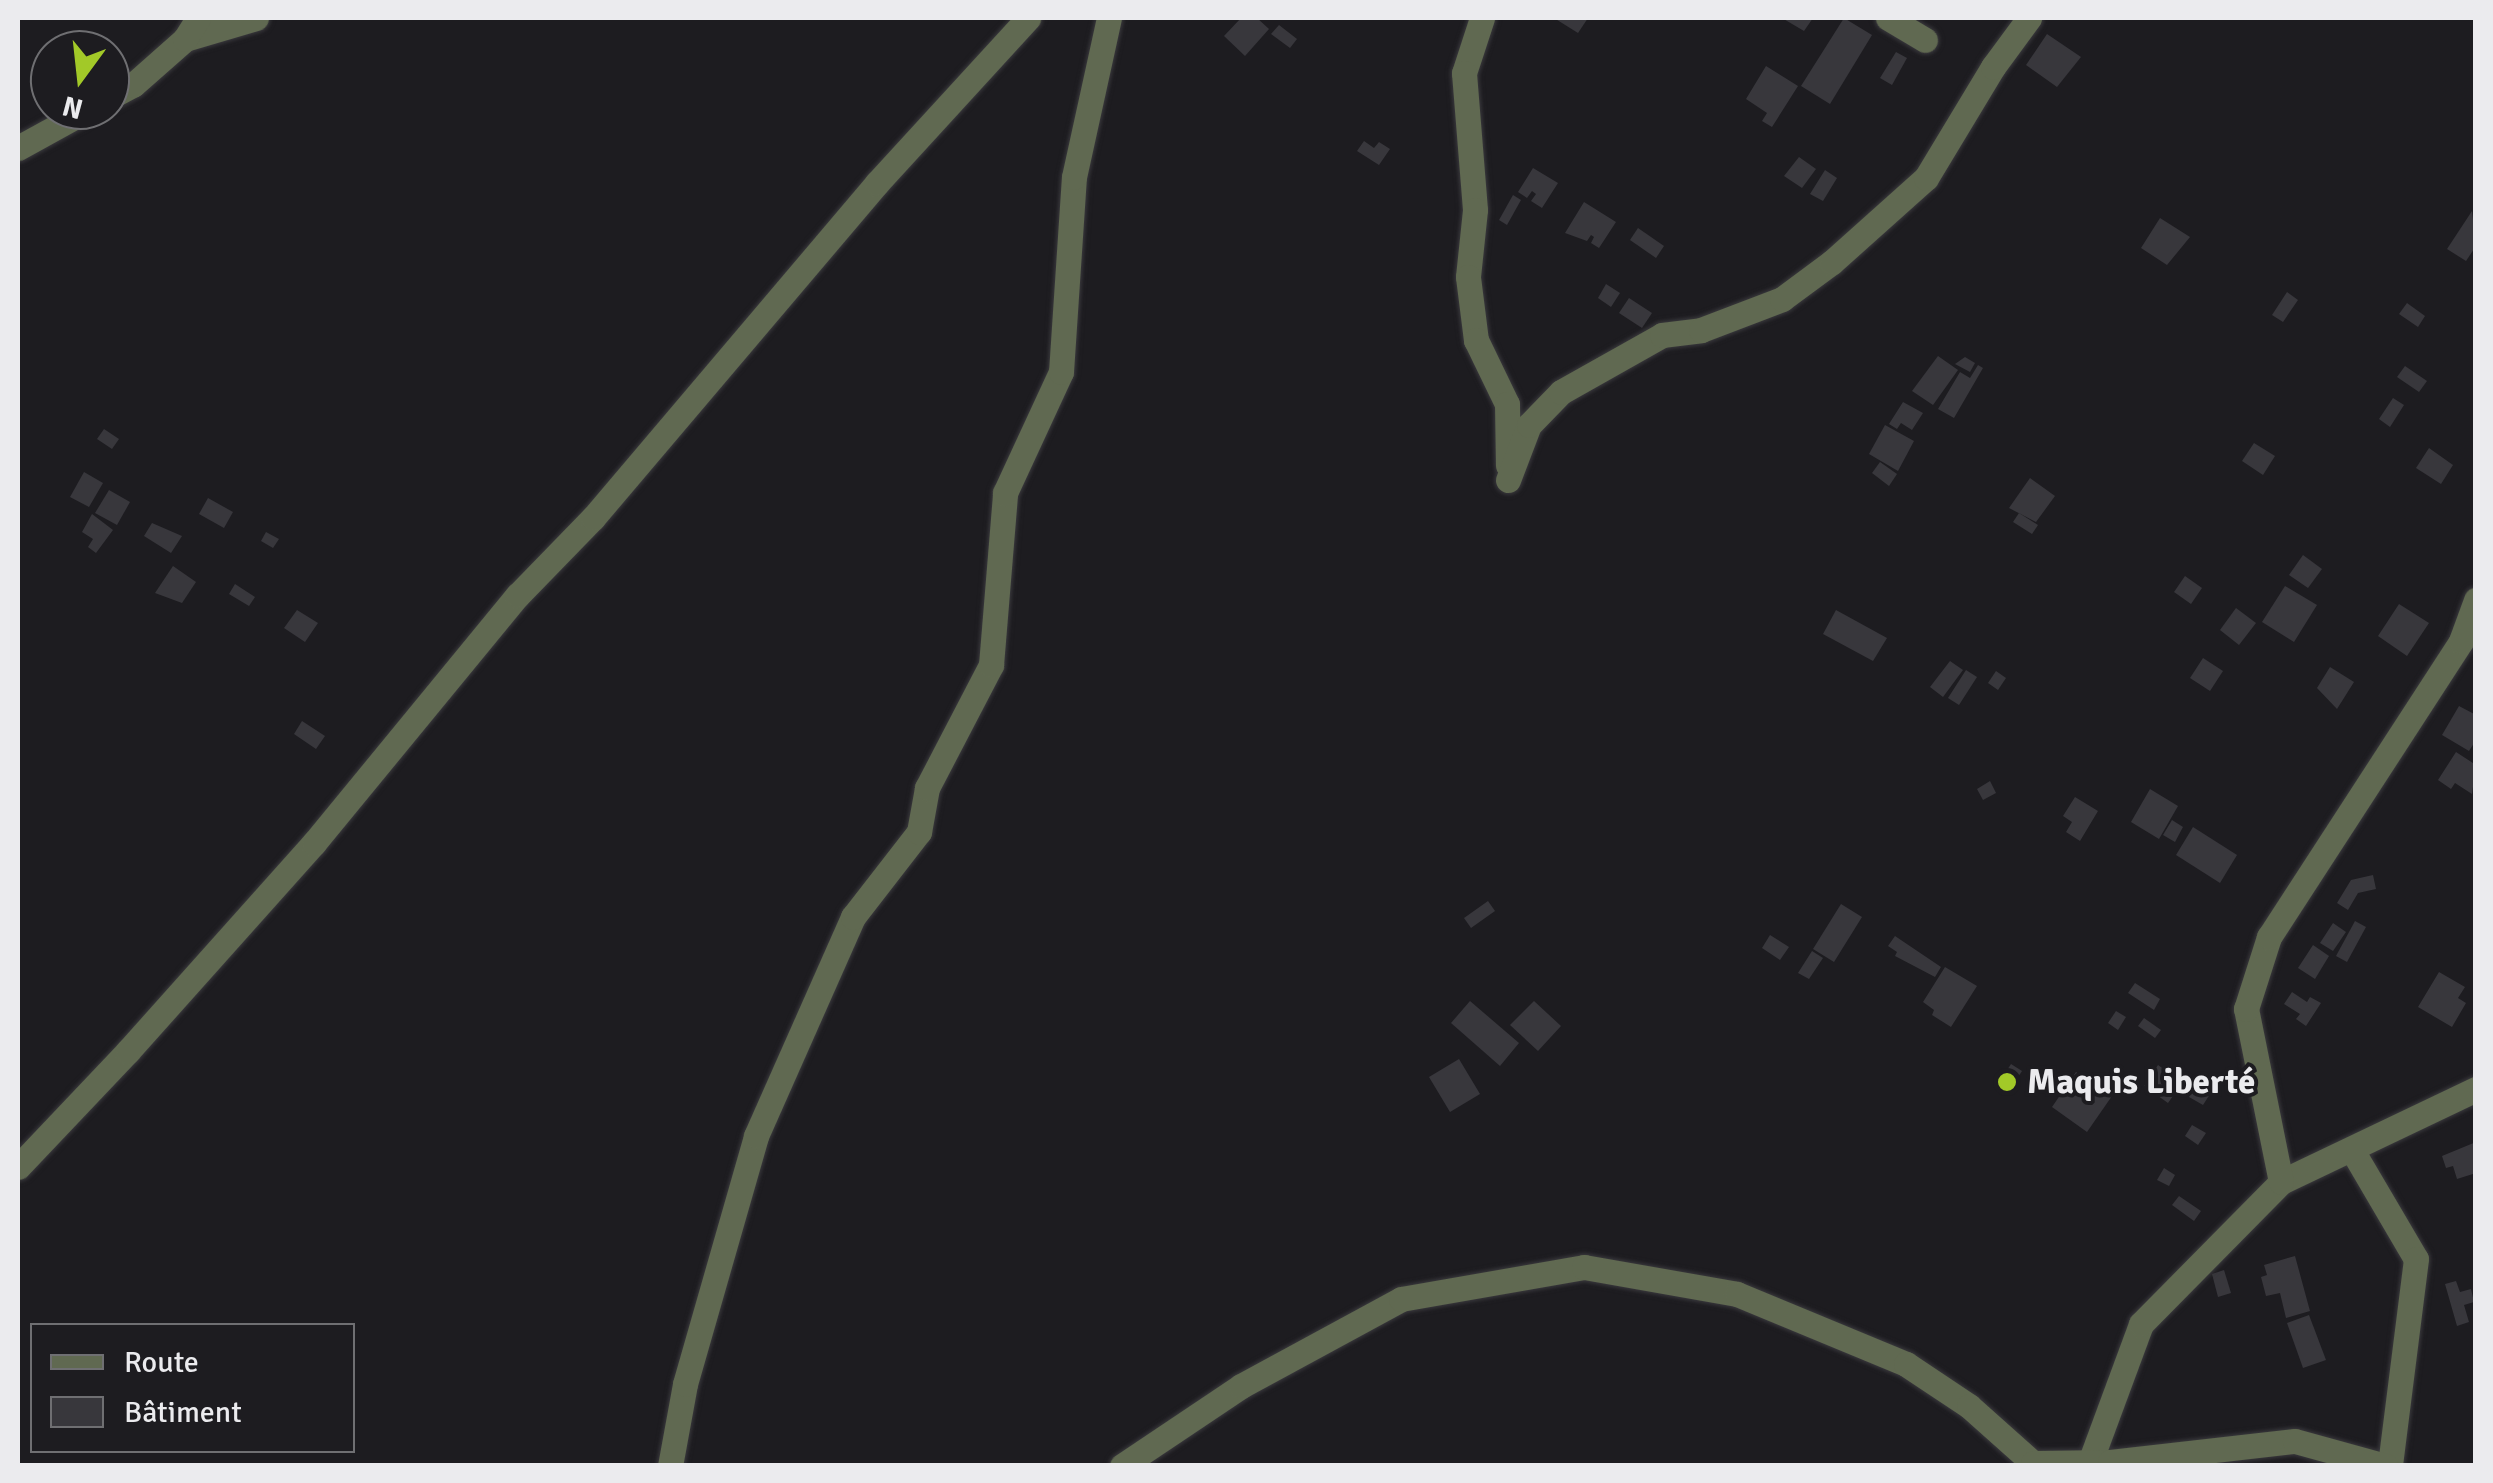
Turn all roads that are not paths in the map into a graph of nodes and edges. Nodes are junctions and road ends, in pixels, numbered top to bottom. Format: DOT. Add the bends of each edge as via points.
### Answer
graph roads {
  1 [pos="256,18"];
  2 [pos="1028,18"];
  3 [pos="1108,18"];
  4 [pos="1482,18"];
  5 [pos="1888,18"];
  6 [pos="2029,18"];
  7 [pos="192,28"];
  8 [pos="1925,40"];
  9 [pos="130,86"];
  10 [pos="51,130"];
  11 [pos="18,148"];
  12 [pos="2476,600"];
  13 [pos="2476,1089"];
  14 [pos="2352,1150"];
  15 [pos="18,1168"];
  16 [pos="2281,1182"];
  17 [pos="2090,1462"];
  18 [pos="670,1466"];
  19 [pos="1122,1466"];
  20 [pos="2388,1466"];
  1 -- 7 [label="street"];
  2 -- 15 [label="street" via="877,183 593,518 518,595 314,842"];
  3 -- 18 [label="street" via="1074,178 1061,372 1005,493 991,664 927,788 919,832 853,917 756,1136 684,1384"];
  4 -- 6 [label="street" via="1464,73 1476,210 1468,278 1476,340 1507,404 1508,480 1529,425 1561,392 1662,336 1701,330 1782,298 1832,262 1926,178"];
  5 -- 8 [label="street"];
  7 -- 9 [label="street"];
  10 -- 11 [label="street"];
  12 -- 16 [label="street" via="2461,641 2268,937 2246,1009"];
  13 -- 14 [label="street"];
  14 -- 16 [label="street"];
  14 -- 20 [label="street" via="2416,1258"];
  16 -- 17 [label="street" via="2141,1324"];
  17 -- 19 [label="street" via="2033,1463 1906,1364 1737,1294 1584,1267 1401,1299 1241,1386"];
  17 -- 20 [label="street" via="2295,1441"];
}
